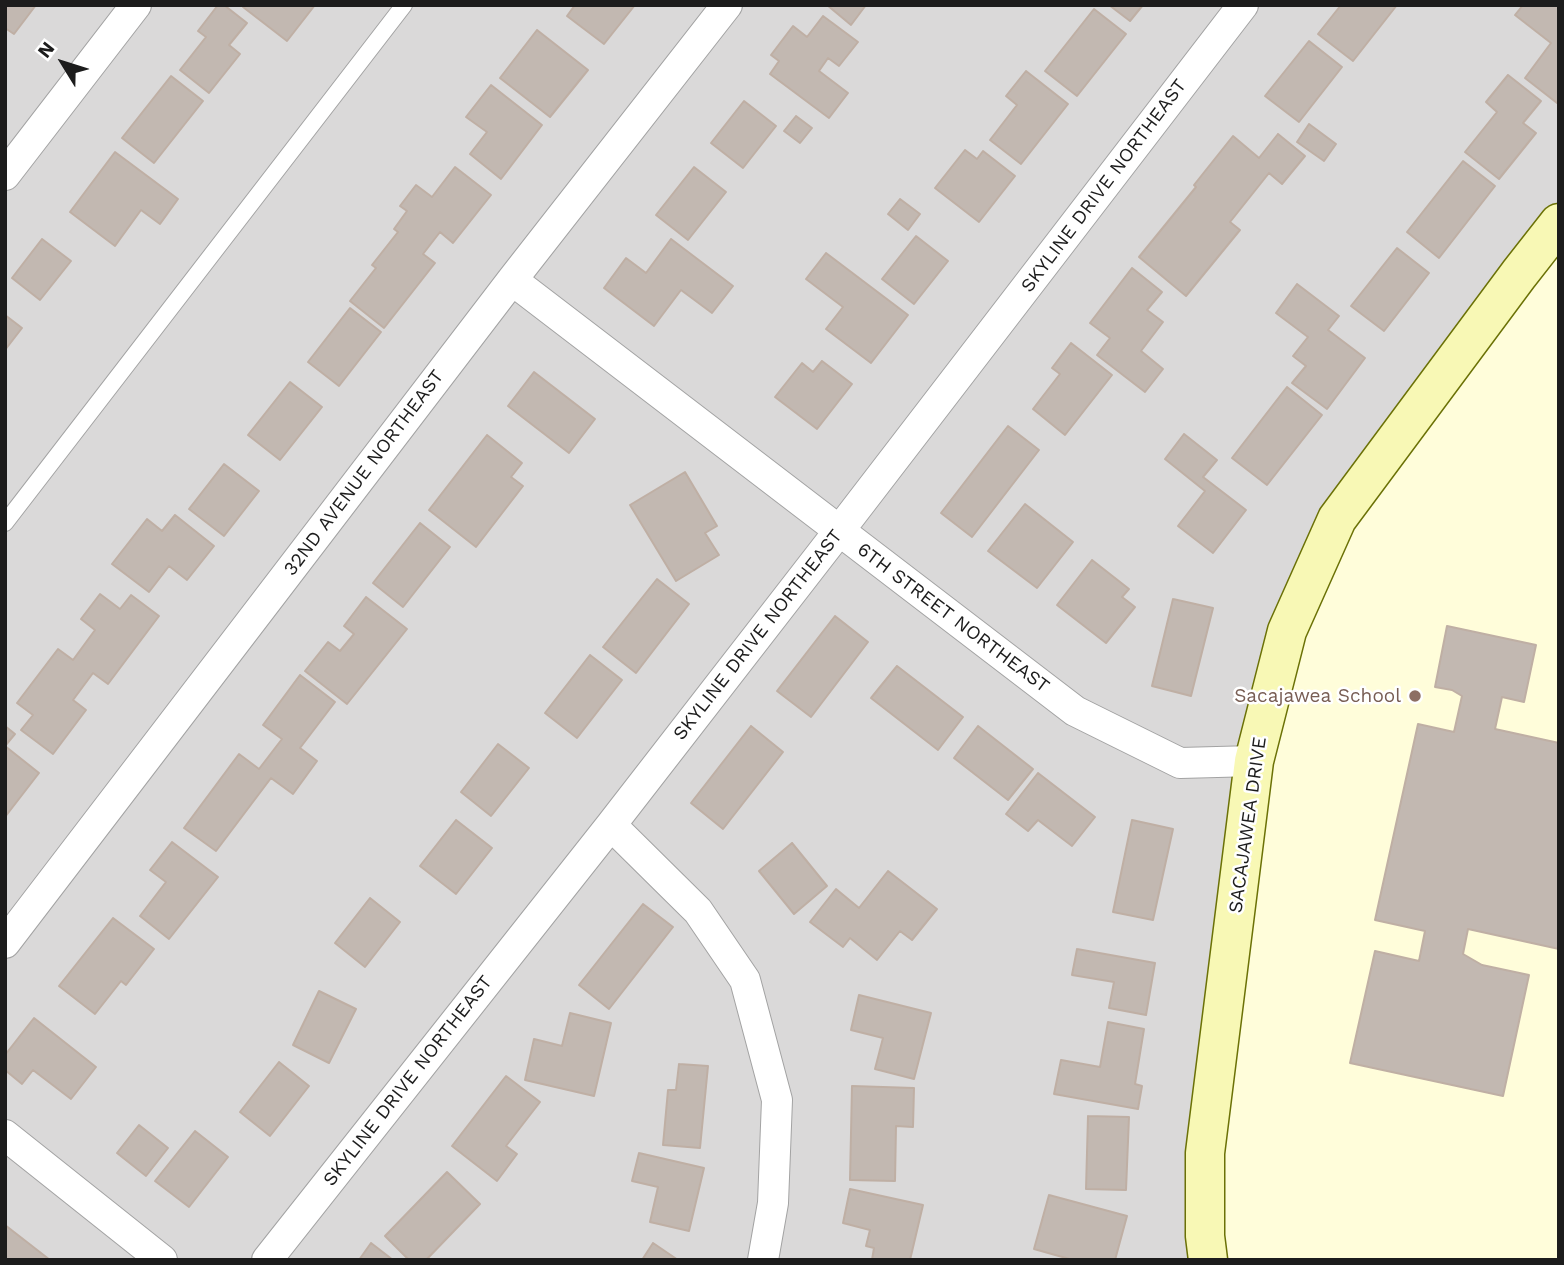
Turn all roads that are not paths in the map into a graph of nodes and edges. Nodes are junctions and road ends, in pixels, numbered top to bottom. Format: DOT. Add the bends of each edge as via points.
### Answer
graph roads {
  1 [pos="136,5"];
  2 [pos="404,5"];
  3 [pos="727,5"];
  4 [pos="1243,5"];
  5 [pos="5,175"];
  6 [pos="1559,223"];
  7 [pos="512,280"];
  8 [pos="5,523"];
  9 [pos="839,531"];
  10 [pos="1254,761"];
  11 [pos="611,825"];
  12 [pos="5,943"];
  13 [pos="5,1135"];
  14 [pos="162,1260"];
  15 [pos="267,1260"];
  16 [pos="763,1260"];
  17 [pos="1208,1260"];
  1 -- 5 [label="street"];
  2 -- 8 [label="lane"];
  3 -- 7 [label="street, 32ND AVENUE NORTHEAST"];
  4 -- 9 [label="street, SKYLINE DRIVE NORTHEAST"];
  6 -- 10 [label="street, SACAJAWEA DRIVE" via="1337,519 1287,632"];
  7 -- 9 [label="street, 6TH STREET NORTHEAST"];
  7 -- 12 [label="street, 32ND AVENUE NORTHEAST"];
  9 -- 10 [label="street, 6TH STREET NORTHEAST" via="1075,711 1180,763"];
  9 -- 11 [label="street, SKYLINE DRIVE NORTHEAST"];
  10 -- 17 [label="street, SACAJAWEA DRIVE" via="1205,1153"];
  11 -- 15 [label="street, SKYLINE DRIVE NORTHEAST"];
  11 -- 16 [label="street" via="698,911 745,980 777,1100 773,1203"];
  13 -- 14 [label="street"];
}
